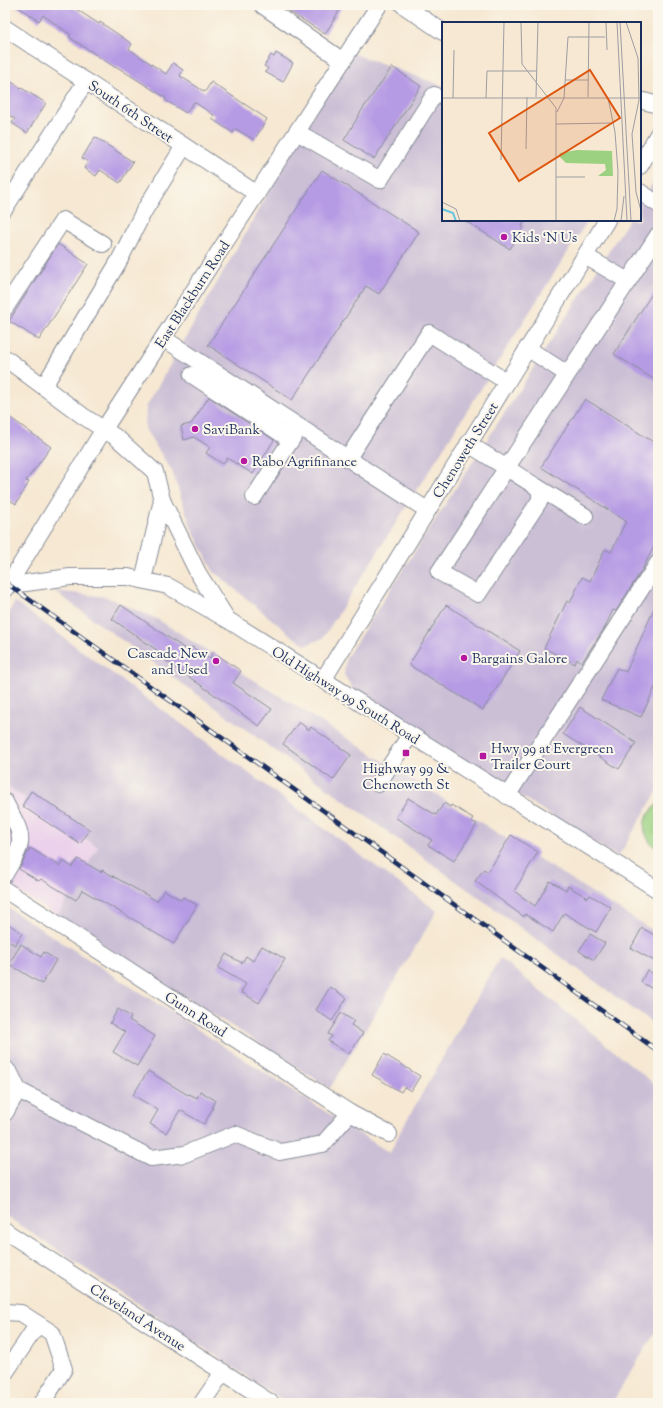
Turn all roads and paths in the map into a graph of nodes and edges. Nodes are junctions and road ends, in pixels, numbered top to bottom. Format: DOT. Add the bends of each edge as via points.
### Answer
graph roads {
  1 [pos="262,5"];
  2 [pos="404,5"];
  3 [pos="375,6"];
  4 [pos="5,28"];
  5 [pos="442,31"];
  6 [pos="343,61"];
  7 [pos="86,81"];
  8 [pos="434,95"];
  9 [pos="641,100"];
  10 [pos="658,105"];
  11 [pos="297,132"];
  12 [pos="658,134"];
  13 [pos="184,146"];
  14 [pos="641,164"];
  15 [pos="641,193"];
  16 [pos="257,194"];
  17 [pos="658,204"];
  18 [pos="5,208"];
  19 [pos="606,221"];
  20 [pos="658,235"];
  21 [pos="103,244"];
  22 [pos="585,256"];
  23 [pos="628,281"];
  24 [pos="5,308"];
  25 [pos="163,338"];
  26 [pos="527,348"];
  27 [pos="5,358"];
  28 [pos="568,374"];
  29 [pos="192,375"];
  30 [pos="507,382"];
  31 [pos="44,386"];
  32 [pos="104,429"];
  33 [pos="296,434"];
  34 [pos="468,444"];
  35 [pos="348,458"];
  36 [pos="507,468"];
  37 [pos="537,487"];
  38 [pos="254,497"];
  39 [pos="162,500"];
  40 [pos="428,510"];
  41 [pos="585,516"];
  42 [pos="658,563"];
  43 [pos="143,580"];
  44 [pos="6,587"];
  45 [pos="228,620"];
  46 [pos="323,680"];
  47 [pos="410,735"];
  48 [pos="378,784"];
  49 [pos="508,796"];
  50 [pos="5,802"];
  51 [pos="5,874"];
  52 [pos="5,890"];
  53 [pos="658,890"];
  54 [pos="5,1068"];
  55 [pos="18,1090"];
  56 [pos="5,1112"];
  57 [pos="350,1113"];
  58 [pos="389,1134"];
  59 [pos="5,1231"];
  60 [pos="5,1312"];
  61 [pos="38,1324"];
  62 [pos="223,1372"];
  63 [pos="5,1373"];
  64 [pos="42,1403"];
  65 [pos="202,1403"];
  66 [pos="271,1403"];
  1 -- 6 [label="street"];
  2 -- 5 [label="street"];
  3 -- 6 [label="street, East Blackburn Road"];
  4 -- 7 [label="street, South 6th Street"];
  6 -- 11 [label="street, East Blackburn Road"];
  7 -- 13 [label="street, South 6th Street"];
  7 -- 18 [label="street"];
  8 -- 11 [label="street" via="380,180"];
  9 -- 10 [label="street"];
  11 -- 16 [label="street, East Blackburn Road"];
  12 -- 14 [label="street"];
  13 -- 16 [label="street, South 6th Street"];
  13 -- 31 [label="street"];
  15 -- 17 [label="street"];
  16 -- 25 [label="street, East Blackburn Road"];
  19 -- 22 [label="street, Chenoweth Street"];
  20 -- 23 [label="street"];
  21 -- 24 [label="street" via="63,220"];
  22 -- 23 [label="street"];
  22 -- 26 [label="street, Chenoweth Street"];
  23 -- 28 [label="street"];
  25 -- 32 [label="street, East Blackburn Road"];
  25 -- 33 [label="street"];
  26 -- 28 [label="street"];
  26 -- 30 [label="street, Chenoweth Street"];
  27 -- 31 [label="street"];
  28 -- 36 [label="street"];
  29 -- 33 [label="street"];
  30 -- 34 [label="street, Chenoweth Street"];
  30 -- 35 [label="street" via="429,333"];
  31 -- 32 [label="street"];
  32 -- 39 [label="street" via="155,472"];
  32 -- 44 [label="street, East Blackburn Road"];
  33 -- 35 [label="street"];
  33 -- 38 [label="street"];
  34 -- 36 [label="street"];
  34 -- 40 [label="street, Chenoweth Street"];
  35 -- 40 [label="street"];
  36 -- 37 [label="street"];
  36 -- 37 [label="street" via="439,572 478,594 540,500"];
  37 -- 41 [label="street"];
  39 -- 43 [label="street"];
  39 -- 45 [label="street" via="198,573"];
  40 -- 46 [label="street, Chenoweth Street"];
  42 -- 49 [label="street"];
  43 -- 44 [label="street, Old Highway 99 South Road" via="128,577 80,576"];
  43 -- 45 [label="street, Old Highway 99 South Road" via="168,586"];
  45 -- 46 [label="street, Old Highway 99 South Road"];
  46 -- 47 [label="street, Old Highway 99 South Road"];
  47 -- 48 [label="street"];
  47 -- 49 [label="street, Old Highway 99 South Road"];
  49 -- 53 [label="street, Old Highway 99 South Road"];
  50 -- 51 [label="street" via="16,824 20,841"];
  52 -- 57 [label="street, Gunn Road"];
  54 -- 55 [label="street"];
  55 -- 56 [label="street"];
  55 -- 57 [label="street" via="151,1158 185,1154 235,1134 280,1152 323,1144"];
  57 -- 58 [label="street, Gunn Road"];
  59 -- 62 [label="street, Cleveland Avenue"];
  60 -- 61 [label="street" via="21,1313"];
  61 -- 63 [label="street"];
  61 -- 64 [label="street" via="52,1333 64,1369"];
  62 -- 65 [label="street"];
  62 -- 66 [label="street, Cleveland Avenue"];
}
